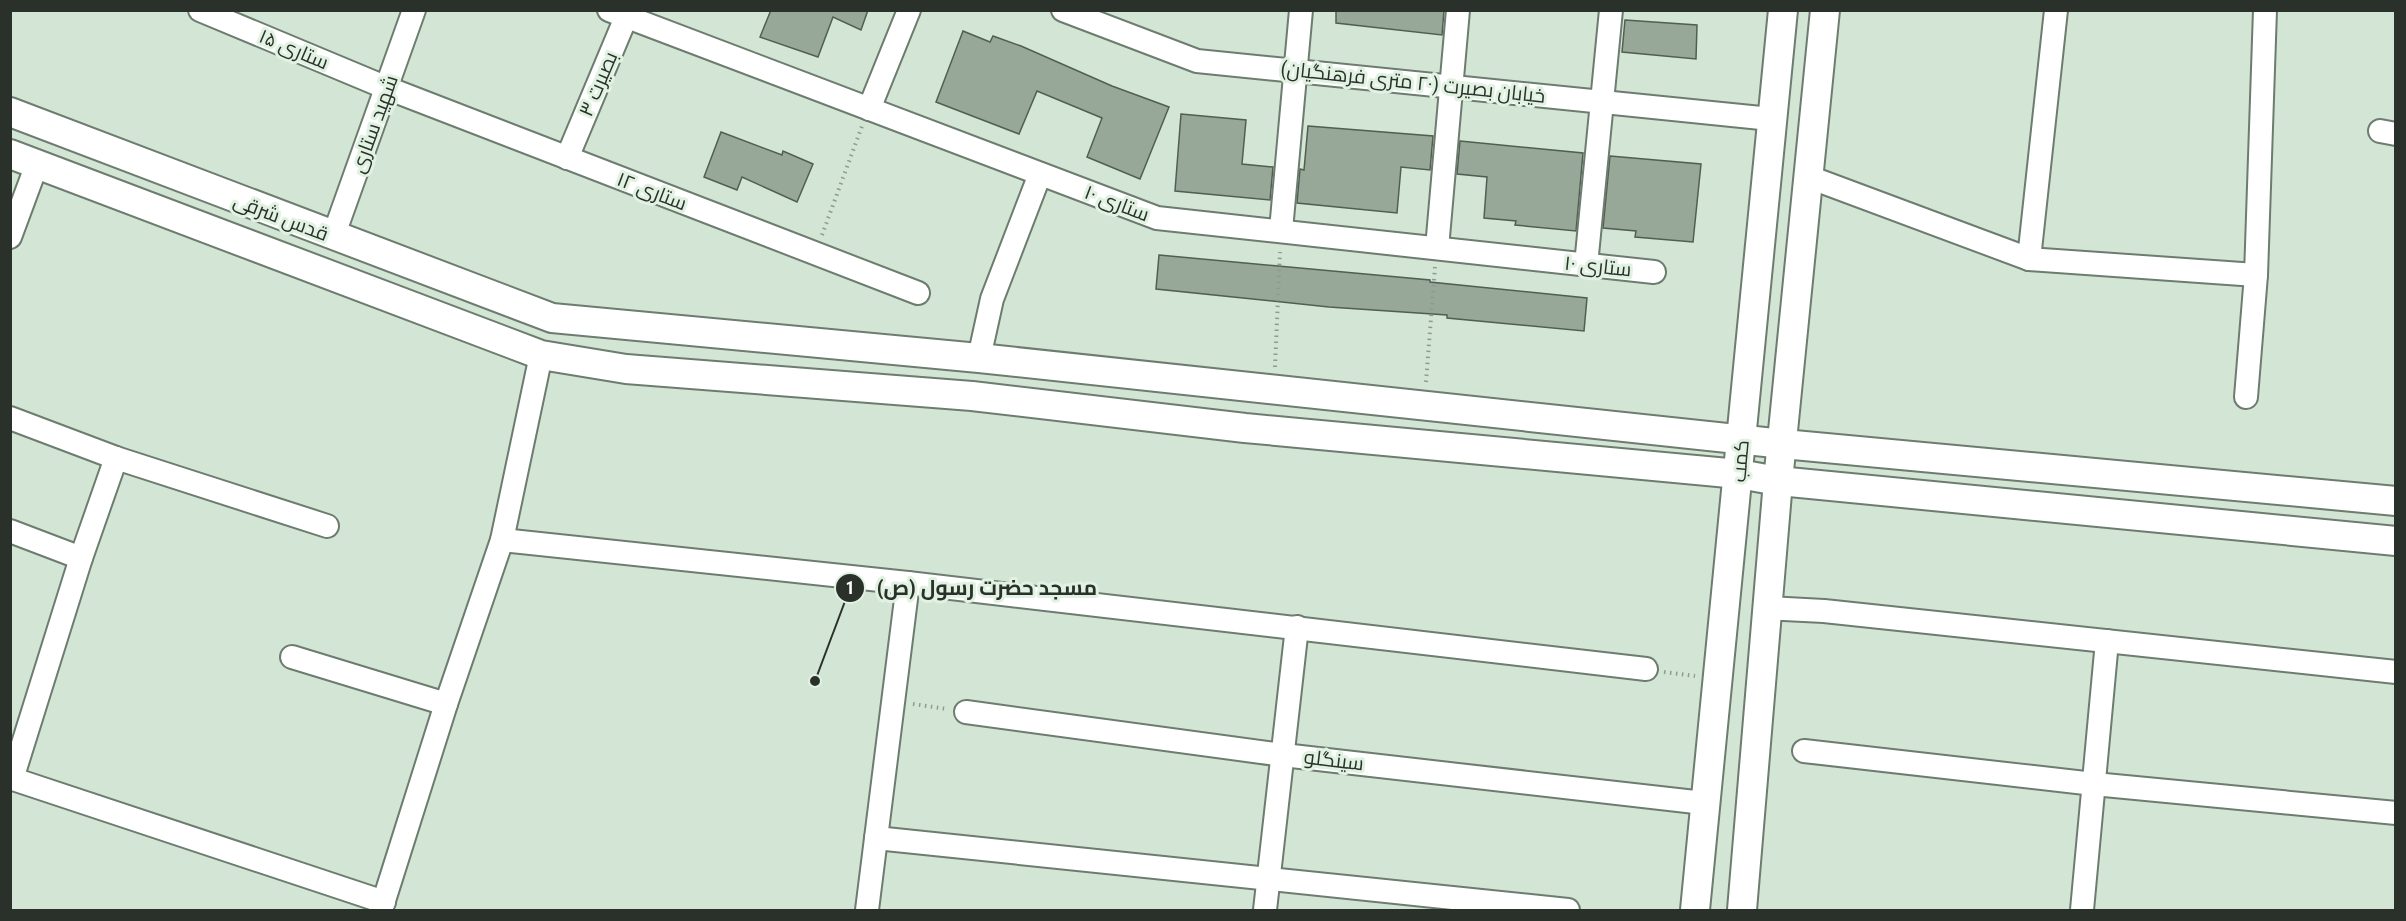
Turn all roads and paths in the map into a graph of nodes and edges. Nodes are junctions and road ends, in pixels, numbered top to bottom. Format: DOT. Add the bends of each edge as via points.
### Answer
graph roads {
  1 [pos="200,10"];
  2 [pos="414,10"];
  3 [pos="909,10"];
  4 [pos="1063,10"];
  5 [pos="1301,10"];
  6 [pos="1458,10"];
  7 [pos="1611,10"];
  8 [pos="1783,10"];
  9 [pos="1825,10"];
  10 [pos="2056,10"];
  11 [pos="2265,10"];
  12 [pos="621,12"];
  13 [pos="233,16"];
  14 [pos="1296,70"];
  15 [pos="1451,85"];
  16 [pos="387,88"];
  17 [pos="1602,100"];
  18 [pos="868,109"];
  19 [pos="10,112"];
  20 [pos="1771,119"];
  21 [pos="10,154"];
  22 [pos="567,158"];
  23 [pos="37,164"];
  24 [pos="1040,174"];
  25 [pos="1809,177"];
  26 [pos="244,202"];
  27 [pos="1281,230"];
  28 [pos="10,237"];
  29 [pos="228,237"];
  30 [pos="333,237"];
  31 [pos="1437,248"];
  32 [pos="814,255"];
  33 [pos="2029,259"];
  34 [pos="1586,265"];
  35 [pos="1654,272"];
  36 [pos="2256,275"];
  37 [pos="918,293"];
  38 [pos="552,318"];
  39 [pos="541,355"];
  40 [pos="980,358"];
  41 [pos="1275,389"];
  42 [pos="2246,398"];
  43 [pos="1424,405"];
  44 [pos="10,418"];
  45 [pos="1783,444"];
  46 [pos="116,458"];
  47 [pos="1739,474"];
  48 [pos="1778,481"];
  49 [pos="2396,501"];
  50 [pos="327,526"];
  51 [pos="10,531"];
  52 [pos="502,540"];
  53 [pos="2396,541"];
  54 [pos="81,558"];
  55 [pos="908,583"];
  56 [pos="1766,608"];
  57 [pos="1297,627"];
  58 [pos="2107,641"];
  59 [pos="292,657"];
  60 [pos="1647,669"];
  61 [pos="2396,672"];
  62 [pos="1716,679"];
  63 [pos="893,700"];
  64 [pos="446,704"];
  65 [pos="966,712"];
  66 [pos="1804,751"];
  67 [pos="1283,754"];
  68 [pos="11,779"];
  69 [pos="2094,784"];
  70 [pos="1704,803"];
  71 [pos="2396,813"];
  72 [pos="876,837"];
  73 [pos="1268,879"];
  74 [pos="383,906"];
  75 [pos="867,910"];
  76 [pos="1265,910"];
  77 [pos="1568,910"];
  78 [pos="1695,910"];
  79 [pos="1748,910"];
  80 [pos="2082,910"];
  1 -- 13 [label="street, ستاری ۱۵"];
  2 -- 16 [label="street, شهید ستاری"];
  3 -- 18 [label="street"];
  4 -- 14 [label="street, خیابان بصیرت (۲۰ متری فرهنگیان)" via="1197,61"];
  5 -- 14 [label="street"];
  6 -- 15 [label="street"];
  7 -- 17 [label="street"];
  8 -- 20 [label="street, کمب"];
  9 -- 25 [label="street, کمب"];
  10 -- 33 [label="street"];
  11 -- 36 [label="street"];
  12 -- 18 [label="street, ستاری ۱۰"];
  12 -- 22 [label="street, بصیرت ۳"];
  13 -- 16 [label="street, ستاری ۱۵"];
  14 -- 15 [label="street, خیابان بصیرت (۲۰ متری فرهنگیان)"];
  14 -- 27 [label="street"];
  15 -- 17 [label="street, خیابان بصیرت (۲۰ متری فرهنگیان)"];
  15 -- 31 [label="street"];
  16 -- 22 [label="street, ستاری ۱۲"];
  16 -- 30 [label="street, شهید ستاری"];
  17 -- 20 [label="street, خیابان بصیرت (۲۰ متری فرهنگیان)"];
  17 -- 34 [label="street"];
  18 -- 24 [label="street, ستاری ۱۰"];
  18 -- 32 [label="path"];
  19 -- 26 [label="street, قدس شرقی"];
  20 -- 47 [label="street, کمب"];
  21 -- 23 [label="street"];
  22 -- 32 [label="street, ستاری ۱۲"];
  23 -- 28 [label="street"];
  23 -- 29 [label="street"];
  24 -- 27 [label="street, ستاری ۱۰" via="1157,218"];
  24 -- 40 [label="street" via="992,299"];
  25 -- 33 [label="street"];
  25 -- 45 [label="street, کمب"];
  26 -- 29 [label="street"];
  26 -- 30 [label="street, قدس شرقی"];
  27 -- 31 [label="street, ستاری ۱۰"];
  27 -- 41 [label="path"];
  29 -- 39 [label="street"];
  30 -- 38 [label="street, قدس شرقی"];
  31 -- 34 [label="street, ستاری ۱۰"];
  31 -- 43 [label="path"];
  32 -- 37 [label="street, ستاری ۱۲"];
  33 -- 36 [label="street"];
  34 -- 35 [label="street, ستاری ۱۰"];
  36 -- 42 [label="street"];
  38 -- 39 [label="street"];
  38 -- 40 [label="street, قدس شرقی"];
  39 -- 47 [label="street" via="626,369 972,396 1245,428"];
  39 -- 52 [label="street"];
  40 -- 41 [label="street, قدس شرقی"];
  41 -- 43 [label="street, قدس شرقی"];
  43 -- 45 [label="street, قدس شرقی"];
  44 -- 46 [label="street"];
  45 -- 48 [label="street, کمب"];
  45 -- 49 [label="street, قدس شرقی"];
  46 -- 50 [label="street"];
  46 -- 54 [label="street"];
  47 -- 48 [label="street"];
  47 -- 62 [label="street, کمب"];
  48 -- 53 [label="street"];
  48 -- 56 [label="street, کمب"];
  51 -- 54 [label="street"];
  52 -- 55 [label="street"];
  52 -- 64 [label="street"];
  54 -- 68 [label="street"];
  55 -- 57 [label="street"];
  55 -- 63 [label="street"];
  56 -- 58 [label="street"];
  56 -- 79 [label="street, کمب"];
  57 -- 60 [label="street"];
  57 -- 67 [label="street"];
  58 -- 61 [label="street"];
  58 -- 69 [label="street"];
  59 -- 64 [label="street"];
  60 -- 62 [label="path"];
  62 -- 70 [label="street, کمب"];
  63 -- 65 [label="path"];
  63 -- 72 [label="street"];
  64 -- 74 [label="street"];
  65 -- 67 [label="street, سینگلو"];
  66 -- 69 [label="street"];
  67 -- 70 [label="street, سینگلو"];
  67 -- 73 [label="street"];
  68 -- 74 [label="street"];
  69 -- 71 [label="street"];
  69 -- 80 [label="street"];
  70 -- 78 [label="street, کمب"];
  72 -- 73 [label="street"];
  72 -- 75 [label="street"];
  73 -- 76 [label="street"];
  73 -- 77 [label="street"];
}
